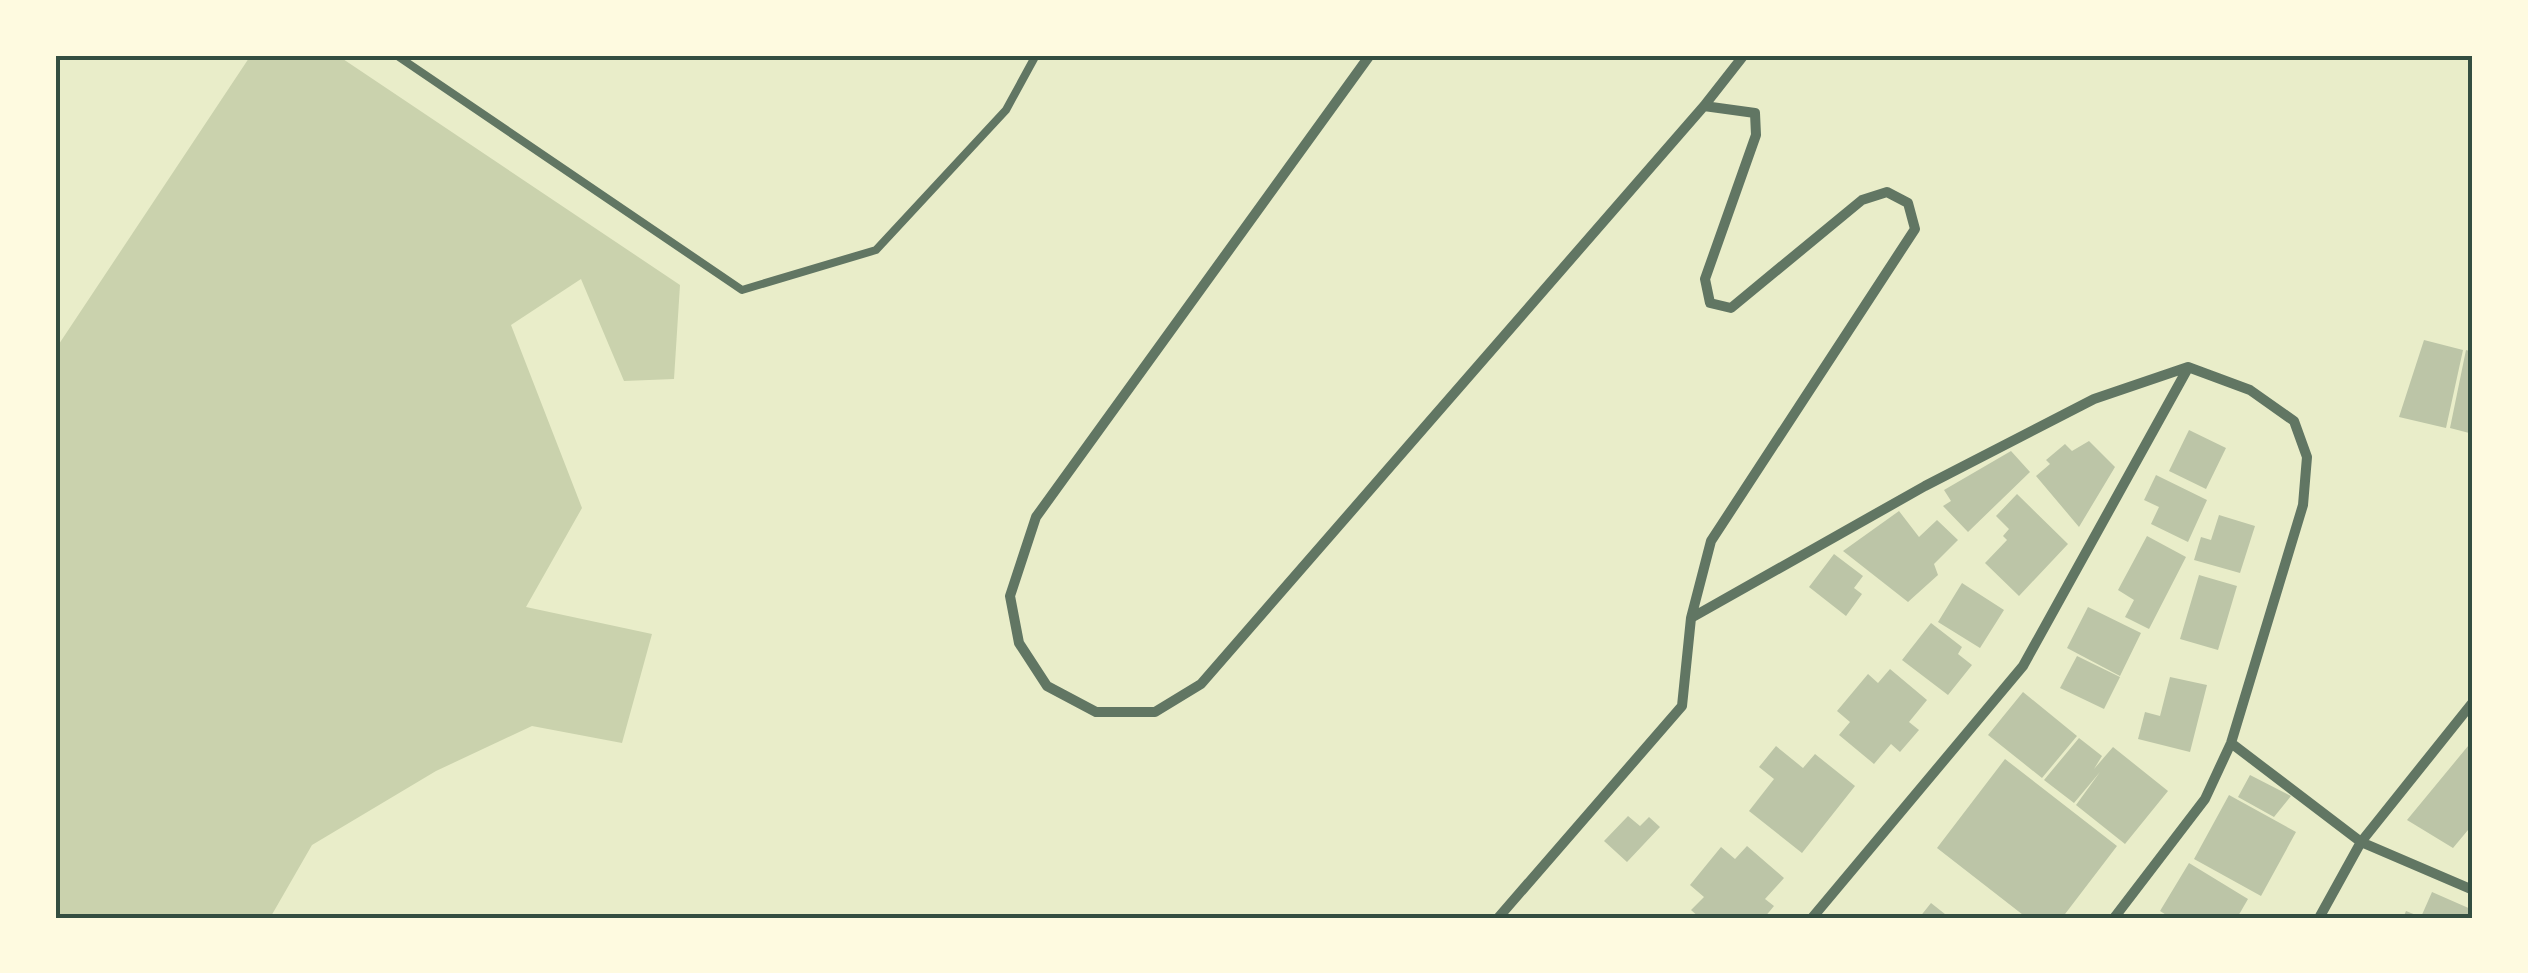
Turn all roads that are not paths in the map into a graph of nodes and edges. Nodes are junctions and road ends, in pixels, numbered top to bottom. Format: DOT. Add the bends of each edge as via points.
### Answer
graph roads {
  1 [pos="396,55"];
  2 [pos="1036,55"];
  3 [pos="1370,55"];
  4 [pos="1744,55"];
  5 [pos="1704,106"];
  6 [pos="2188,367"];
  7 [pos="1691,618"];
  8 [pos="2473,702"];
  9 [pos="2231,743"];
  10 [pos="2360,842"];
  11 [pos="2473,890"];
  12 [pos="1498,918"];
  13 [pos="1812,918"];
  14 [pos="2114,918"];
  15 [pos="2319,918"];
  1 -- 2 [label="lane" via="742,290 876,250 1006,110"];
  3 -- 5 [label="street" via="1036,517 1010,596 1018,644 1048,686 1096,712 1156,712 1200,684"];
  4 -- 5 [label="street"];
  5 -- 7 [label="street" via="1755,113 1756,135 1705,278 1710,303 1731,308 1862,200 1888,192 1908,203 1916,229 1711,541"];
  6 -- 7 [label="street" via="2078,408"];
  6 -- 9 [label="street" via="2250,390 2294,421 2307,456 2303,505"];
  6 -- 13 [label="street" via="2023,666"];
  7 -- 12 [label="street" via="1682,706"];
  8 -- 10 [label="street"];
  9 -- 10 [label="street"];
  9 -- 14 [label="street" via="2205,799"];
  10 -- 11 [label="street"];
  10 -- 15 [label="street"];
}
